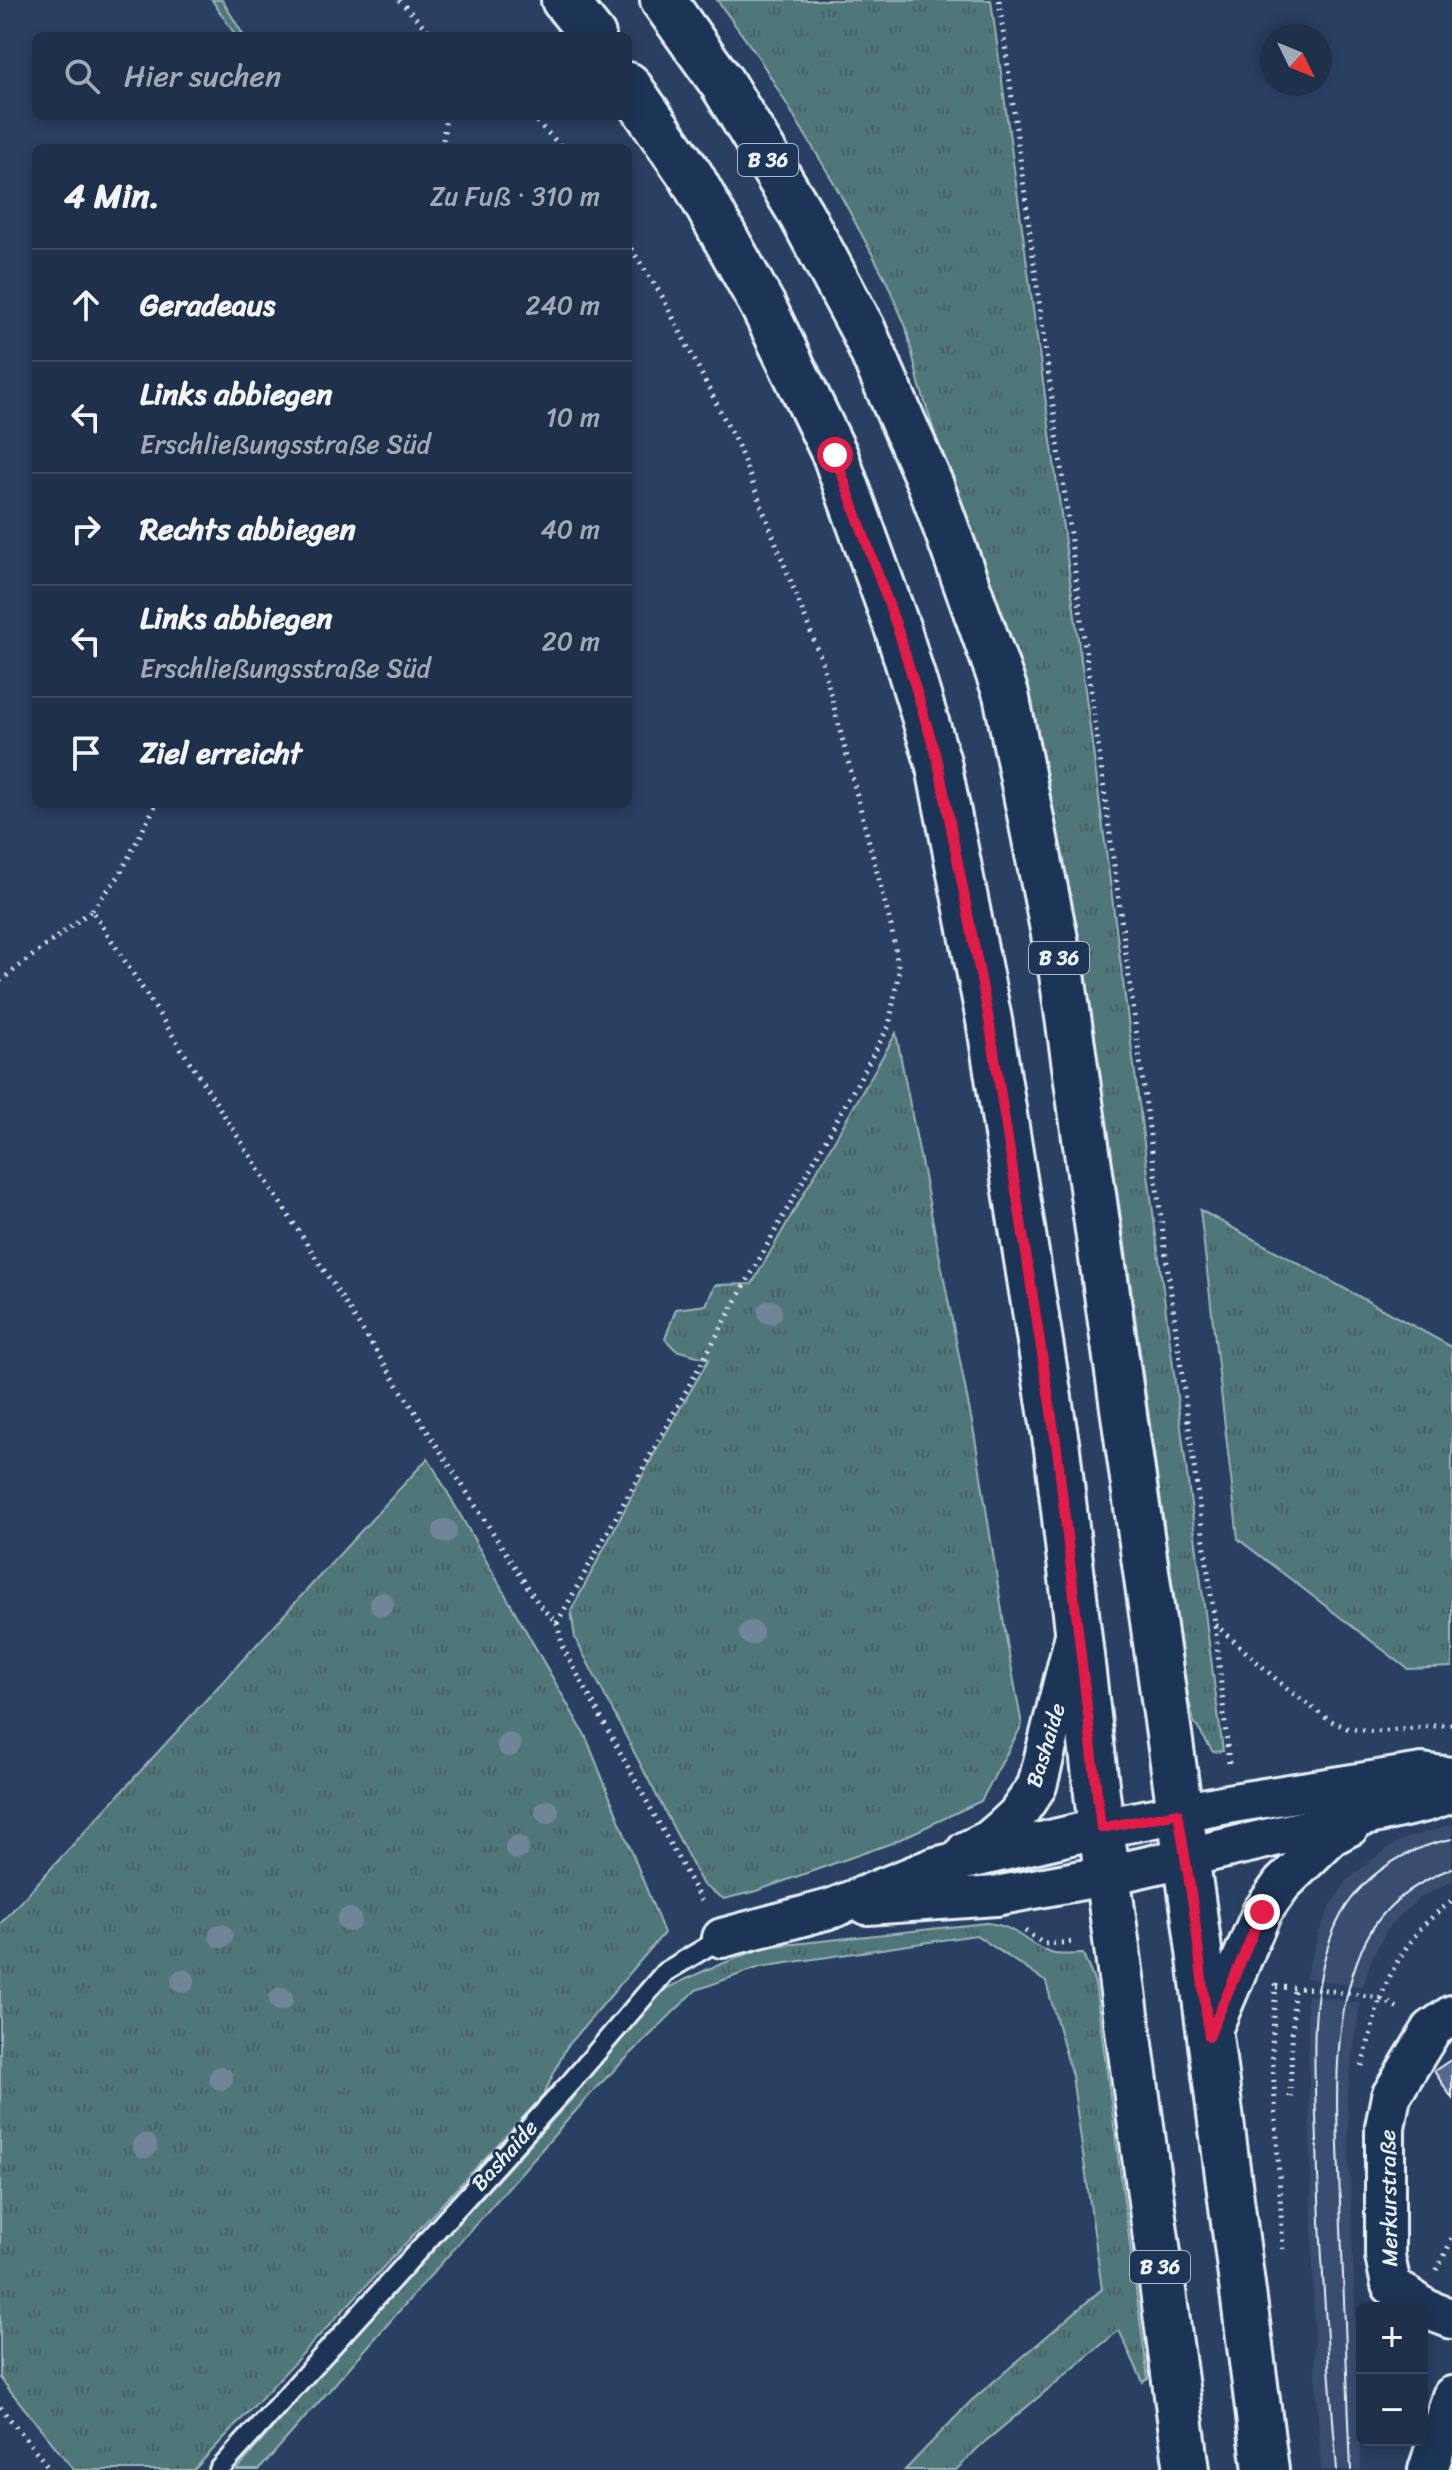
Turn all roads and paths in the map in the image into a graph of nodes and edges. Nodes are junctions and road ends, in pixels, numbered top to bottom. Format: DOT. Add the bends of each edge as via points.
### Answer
graph roads {
  1 [pos="399,0"];
  2 [pos="564,0"];
  3 [pos="663,0"];
  4 [pos="999,0"];
  5 [pos="429,32"];
  6 [pos="590,32"];
  7 [pos="632,91"];
  8 [pos="446,120"];
  9 [pos="535,120"];
  10 [pos="442,144"];
  11 [pos="559,144"];
  12 [pos="632,250"];
  13 [pos="154,808"];
  14 [pos="92,910"];
  15 [pos="0,981"];
  16 [pos="557,1623"];
  17 [pos="1077,1624"];
  18 [pos="1452,1724"];
  19 [pos="1452,1777"];
  20 [pos="1452,1793"];
  21 [pos="1178,1813"];
  22 [pos="1370,1815"];
  23 [pos="1101,1828"];
  24 [pos="1186,1859"];
  25 [pos="935,1867"];
  26 [pos="1109,1875"];
  27 [pos="1452,1901"];
  28 [pos="833,1908"];
  29 [pos="722,1938"];
  30 [pos="1294,1988"];
  31 [pos="1452,2015"];
  32 [pos="1209,2037"];
  33 [pos="1290,2097"];
  34 [pos="1283,2252"];
  35 [pos="1452,2319"];
  36 [pos="1452,2396"];
  37 [pos="0,2407"];
  38 [pos="51,2470"];
  39 [pos="219,2470"];
  40 [pos="1187,2470"];
  41 [pos="1266,2470"];
  42 [pos="1428,2470"];
  1 -- 5 [label="path"];
  2 -- 6 [label="main road"];
  3 -- 21 [label="main road, B 36" via="722,83 862,328 931,486 1006,694 1062,974"];
  4 -- 18 [label="path" via="1215,1624 1287,1689 1347,1728 1376,1732"];
  7 -- 17 [label="main road, B 36" via="691,176 763,306 835,455 898,630 938,762 989,1020 1057,1449"];
  8 -- 10 [label="path"];
  9 -- 11 [label="path"];
  12 -- 16 [label="path" via="662,296 738,446 822,661 899,971 889,1026"];
  13 -- 14 [label="path" via="119,876"];
  14 -- 15 [label="path"];
  14 -- 16 [label="path" via="431,1440 540,1606"];
  16 -- 29 [label="path" via="563,1648"];
  17 -- 23 [label="main road, B 36"];
  17 -- 25 [label="street, Bashaide" via="1037,1786 1017,1815 989,1840"];
  19 -- 21 [label="street, Bashaide" via="1422,1773"];
  20 -- 22 [label="street"];
  21 -- 23 [label="street, Bashaide"];
  21 -- 24 [label="main road, B 36"];
  22 -- 24 [label="street, Bashaide"];
  22 -- 32 [label="street" via="1331,1836 1282,1884 1262,1912"];
  23 -- 25 [label="street, Bashaide"];
  23 -- 26 [label="main road, B 36"];
  24 -- 26 [label="street, Bashaide"];
  24 -- 32 [label="main road, B 36"];
  25 -- 28 [label="street, Bashaide"];
  26 -- 28 [label="street, Bashaide" via="996,1896"];
  26 -- 40 [label="main road, B 36"];
  27 -- 30 [label="path" via="1412,1937 1380,1998"];
  28 -- 29 [label="street, Bashaide"];
  29 -- 39 [label="lane, Bashaide" via="665,1972"];
  30 -- 33 [label="path"];
  30 -- 34 [label="path" via="1276,1987 1272,2046"];
  31 -- 35 [label="street, Merkurstraße" via="1432,2029 1391,2096 1385,2127 1385,2256 1391,2285"];
  32 -- 41 [label="main road, B 36"];
  36 -- 42 [label="street"];
  37 -- 38 [label="path"];
}
